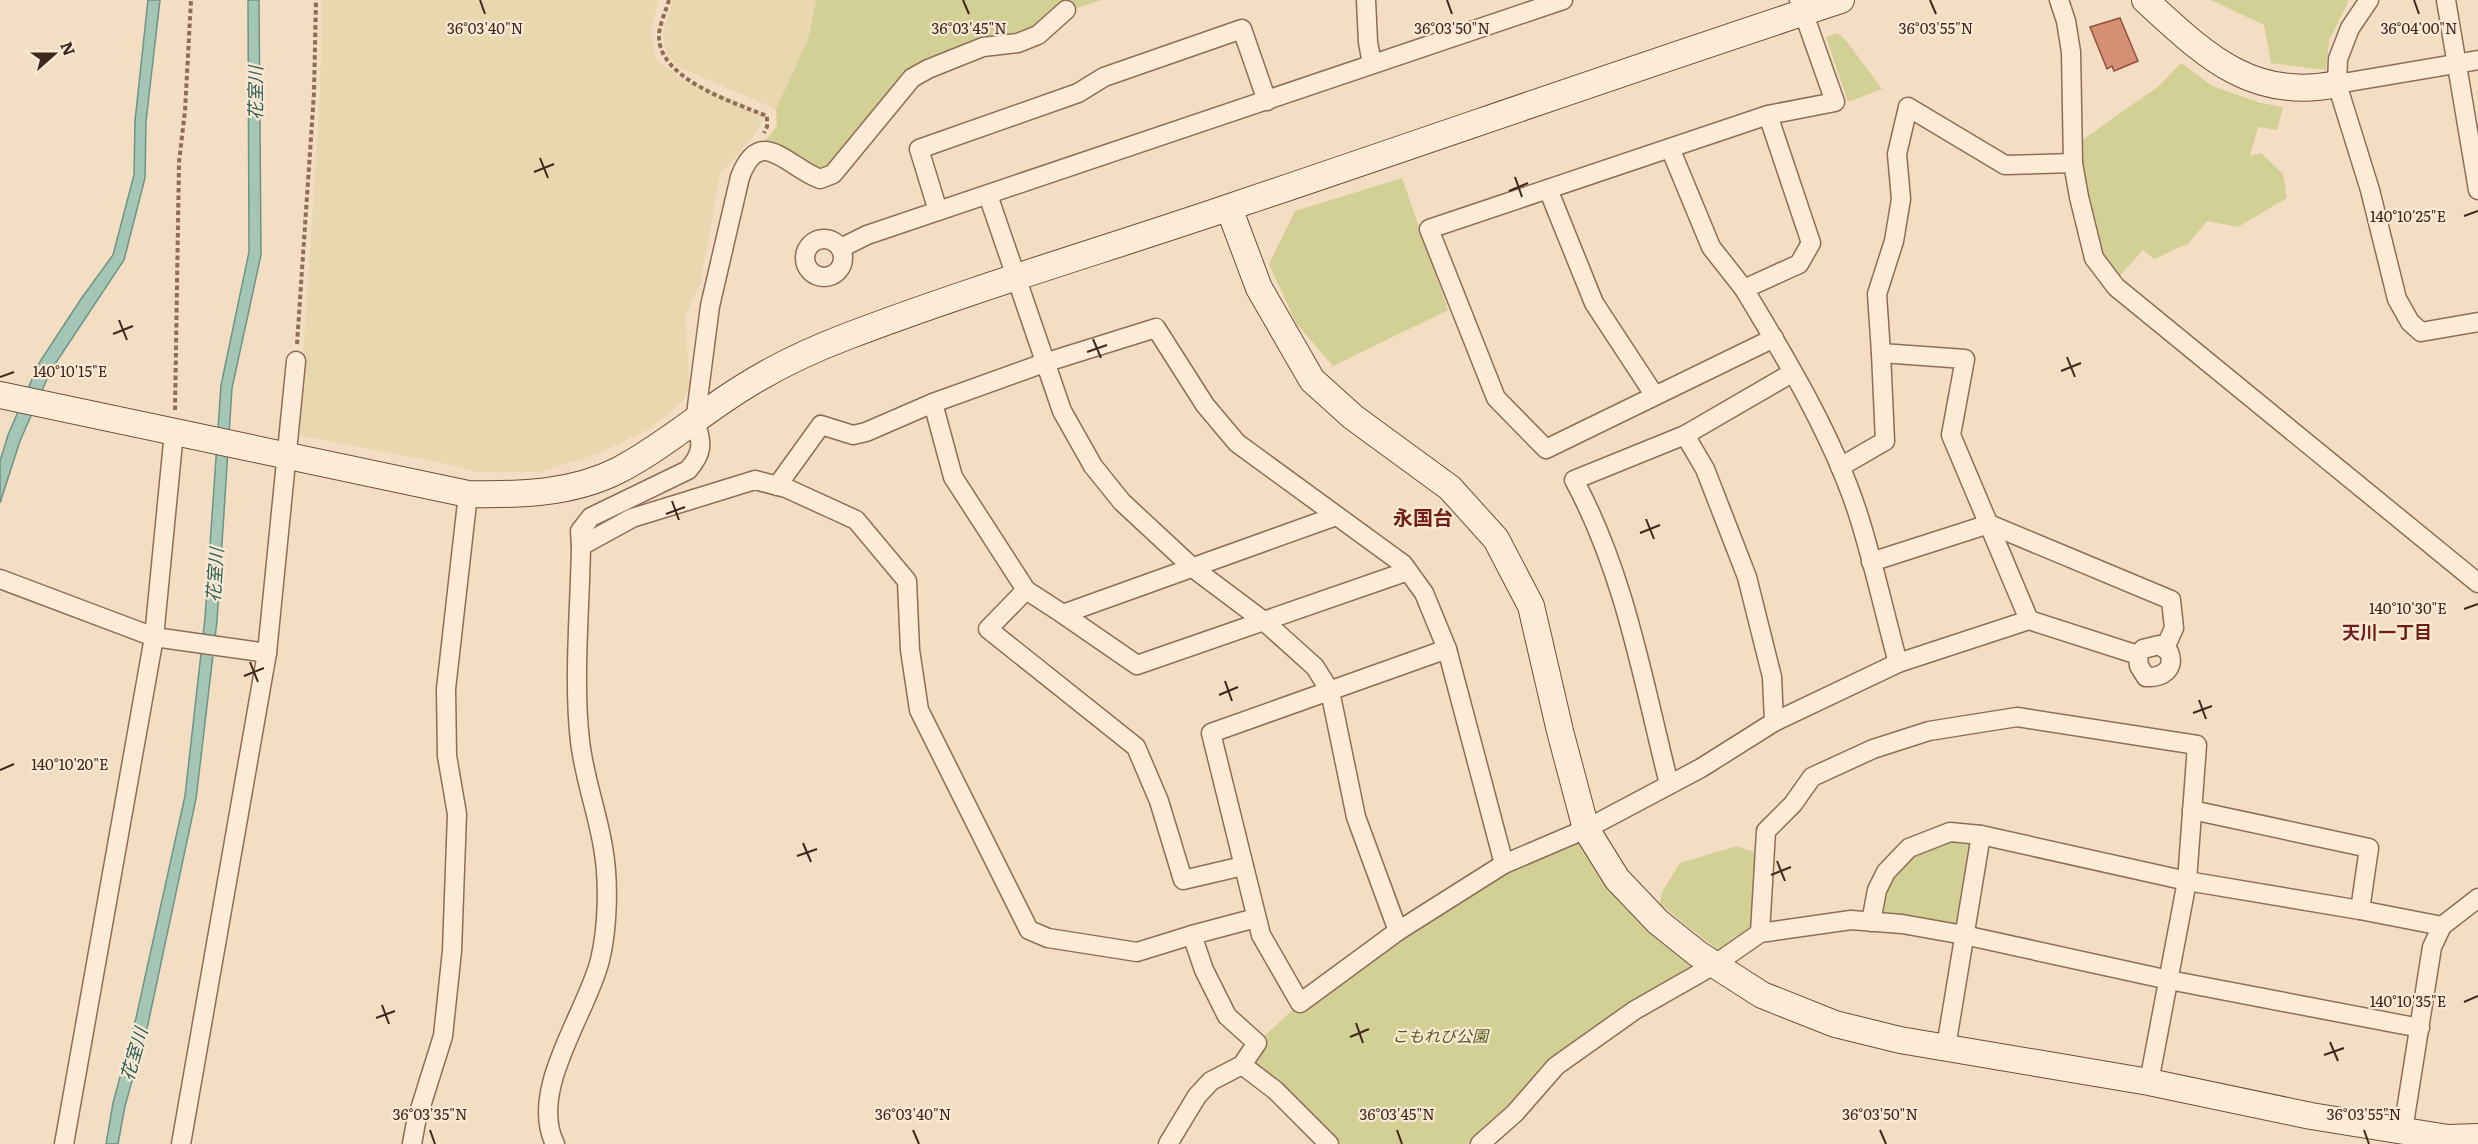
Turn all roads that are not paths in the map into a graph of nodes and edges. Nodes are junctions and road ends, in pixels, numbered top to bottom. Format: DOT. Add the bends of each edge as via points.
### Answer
graph roads {
  1 [pos="1366,0"];
  2 [pos="1563,0"];
  3 [pos="1841,0"];
  4 [pos="2059,0"];
  5 [pos="2145,0"];
  6 [pos="2369,0"];
  7 [pos="2446,0"];
  8 [pos="1801,6"];
  9 [pos="1066,10"];
  10 [pos="2478,60"];
  11 [pos="1372,64"];
  12 [pos="2457,64"];
  13 [pos="2337,84"];
  14 [pos="1267,101"];
  15 [pos="1768,115"];
  16 [pos="1670,148"];
  17 [pos="2073,162"];
  18 [pos="1548,189"];
  19 [pos="2478,190"];
  20 [pos="988,195"];
  21 [pos="1229,208"];
  22 [pos="938,211"];
  23 [pos="841,248"];
  24 [pos="1017,277"];
  25 [pos="1744,289"];
  26 [pos="2478,322"];
  27 [pos="1774,339"];
  28 [pos="1881,353"];
  29 [pos="296,361"];
  30 [pos="1044,363"];
  31 [pos="1792,373"];
  32 [pos="0,394"];
  33 [pos="1655,396"];
  34 [pos="933,404"];
  35 [pos="695,422"];
  36 [pos="180,433"];
  37 [pos="1685,435"];
  38 [pos="284,455"];
  39 [pos="1840,466"];
  40 [pos="777,486"];
  41 [pos="468,494"];
  42 [pos="1336,516"];
  43 [pos="1989,524"];
  44 [pos="581,546"];
  45 [pos="1871,562"];
  46 [pos="1193,568"];
  47 [pos="1408,571"];
  48 [pos="0,579"];
  49 [pos="2478,583"];
  50 [pos="1026,590"];
  51 [pos="1063,614"];
  52 [pos="2029,620"];
  53 [pos="1265,622"];
  54 [pos="159,637"];
  55 [pos="2165,648"];
  56 [pos="1447,649"];
  57 [pos="262,653"];
  58 [pos="2138,655"];
  59 [pos="1898,663"];
  60 [pos="1330,691"];
  61 [pos="1774,722"];
  62 [pos="1669,784"];
  63 [pos="2192,810"];
  64 [pos="1586,829"];
  65 [pos="1981,835"];
  66 [pos="1504,864"];
  67 [pos="1243,866"];
  68 [pos="2187,881"];
  69 [pos="2478,898"];
  70 [pos="2360,910"];
  71 [pos="1256,918"];
  72 [pos="1871,922"];
  73 [pos="2442,926"];
  74 [pos="1398,932"];
  75 [pos="1760,933"];
  76 [pos="1192,935"];
  77 [pos="1964,935"];
  78 [pos="1714,965"];
  79 [pos="2169,980"];
  80 [pos="2420,1028"];
  81 [pos="1946,1047"];
  82 [pos="1242,1065"];
  83 [pos="2149,1082"];
  84 [pos="2403,1130"];
  85 [pos="2478,1137"];
  86 [pos="64,1144"];
  87 [pos="182,1144"];
  88 [pos="412,1144"];
  89 [pos="555,1144"];
  90 [pos="1168,1144"];
  91 [pos="1329,1144"];
  92 [pos="1480,1144"];
  1 -- 11 [label="street"];
  2 -- 11 [label="street"];
  3 -- 8 [label="street"];
  4 -- 17 [label="street" via="2071,52"];
  5 -- 13 [label="street" via="2199,49 2257,81 2302,90"];
  6 -- 13 [label="street" via="2350,28 2338,59"];
  7 -- 12 [label="street"];
  8 -- 15 [label="street" via="1835,102"];
  8 -- 21 [label="street"];
  9 -- 35 [label="street" via="1038,35 1018,43 983,47 912,78 832,174 820,179 806,174 771,150 756,152 747,160 718,265"];
  10 -- 12 [label="street"];
  11 -- 14 [label="street"];
  12 -- 13 [label="street"];
  12 -- 19 [label="street"];
  13 -- 26 [label="street" via="2370,190 2397,298 2410,322 2421,332"];
  14 -- 20 [label="street"];
  14 -- 22 [label="street" via="1242,29 1104,77 1078,93 919,149"];
  15 -- 16 [label="street"];
  15 -- 25 [label="street" via="1811,243 1799,264"];
  16 -- 18 [label="street"];
  16 -- 25 [label="street" via="1711,247"];
  17 -- 28 [label="street" via="2005,165 1908,107 1897,153 1901,200 1894,241 1877,294"];
  17 -- 49 [label="street" via="2094,258 2116,286"];
  18 -- 33 [label="street" via="1594,303"];
  18 -- 33 [label="street" via="1429,229 1496,398 1546,449"];
  20 -- 22 [label="street"];
  20 -- 24 [label="street"];
  21 -- 24 [label="street"];
  21 -- 64 [label="street" via="1259,288 1312,380 1353,417 1450,488 1496,539 1531,606"];
  22 -- 23 [label="street"];
  24 -- 30 [label="street"];
  24 -- 35 [label="street" via="802,356 740,388"];
  25 -- 27 [label="street"];
  27 -- 31 [label="street"];
  27 -- 33 [label="street"];
  28 -- 39 [label="street" via="1885,441"];
  28 -- 43 [label="street" via="1965,359 1951,435"];
  29 -- 38 [label="street"];
  30 -- 34 [label="street"];
  30 -- 42 [label="street" via="1156,328 1205,405 1238,443"];
  30 -- 46 [label="street" via="1062,411 1093,466 1122,502"];
  31 -- 37 [label="street"];
  31 -- 39 [label="street"];
  32 -- 36 [label="street"];
  34 -- 40 [label="street" via="853,435 821,425"];
  34 -- 50 [label="street" via="953,477"];
  35 -- 41 [label="street" via="617,471 581,484 515,495"];
  35 -- 44 [label="street" via="701,436 699,458 694,464 591,517 580,531"];
  36 -- 38 [label="street"];
  36 -- 54 [label="street"];
  37 -- 61 [label="street" via="1705,469 1747,577 1772,677"];
  37 -- 62 [label="street" via="1574,480 1602,536 1626,611"];
  38 -- 41 [label="street"];
  38 -- 57 [label="street"];
  39 -- 45 [label="street"];
  40 -- 44 [label="street" via="755,480 632,518"];
  40 -- 76 [label="street" via="856,520 907,581 910,650 919,710 1029,930 1048,938 1137,952"];
  41 -- 88 [label="street" via="446,689 447,756 457,814 452,951 443,1036"];
  42 -- 46 [label="street"];
  42 -- 47 [label="street"];
  43 -- 45 [label="street"];
  43 -- 52 [label="street"];
  43 -- 55 [label="street" via="2171,600 2174,628"];
  44 -- 89 [label="street" via="580,740 604,848 606,912 600,960 566,1041 547,1103"];
  45 -- 59 [label="street"];
  46 -- 51 [label="street"];
  46 -- 53 [label="street"];
  47 -- 53 [label="street"];
  47 -- 56 [label="street" via="1424,593"];
  48 -- 54 [label="street"];
  50 -- 51 [label="street"];
  50 -- 67 [label="street" via="988,629 1136,747 1159,801 1183,880"];
  51 -- 53 [label="street" via="1137,665"];
  52 -- 58 [label="street"];
  52 -- 59 [label="street"];
  53 -- 60 [label="street" via="1315,667"];
  54 -- 57 [label="street"];
  54 -- 86 [label="street"];
  55 -- 58 [label="street" via="2155,645"];
  55 -- 58 [label="street" via="2171,656 2170,668 2154,677 2146,677"];
  56 -- 60 [label="street"];
  56 -- 66 [label="street"];
  57 -- 87 [label="street"];
  59 -- 61 [label="street"];
  60 -- 67 [label="street" via="1211,733"];
  60 -- 74 [label="street" via="1356,817"];
  61 -- 62 [label="street"];
  62 -- 64 [label="street"];
  63 -- 68 [label="street"];
  63 -- 70 [label="street" via="2369,848"];
  63 -- 75 [label="street" via="2197,745 2017,717 1929,730 1872,749 1812,777 1793,804 1766,831"];
  64 -- 66 [label="street"];
  64 -- 78 [label="street" via="1617,879 1658,922"];
  65 -- 68 [label="street"];
  65 -- 72 [label="street" via="1950,832 1909,848 1886,872 1877,890"];
  65 -- 77 [label="street"];
  66 -- 74 [label="street"];
  67 -- 71 [label="street"];
  68 -- 70 [label="street"];
  68 -- 79 [label="street"];
  69 -- 73 [label="street"];
  70 -- 73 [label="street"];
  71 -- 74 [label="street" via="1261,935 1300,1003"];
  71 -- 76 [label="street"];
  72 -- 75 [label="street" via="1851,920"];
  72 -- 77 [label="street"];
  73 -- 80 [label="street" via="2432,947"];
  75 -- 78 [label="street"];
  76 -- 82 [label="street" via="1227,1016 1257,1043"];
  77 -- 79 [label="street"];
  77 -- 81 [label="street"];
  78 -- 81 [label="street" via="1762,995 1835,1024"];
  78 -- 92 [label="street" via="1635,1010 1556,1066 1515,1113"];
  79 -- 80 [label="street"];
  79 -- 83 [label="street"];
  80 -- 84 [label="street"];
  81 -- 83 [label="street"];
  82 -- 90 [label="street" via="1211,1081 1197,1096"];
  82 -- 91 [label="street" via="1275,1090"];
  83 -- 84 [label="street" via="2311,1116"];
  84 -- 85 [label="street" via="2448,1138"];
}
